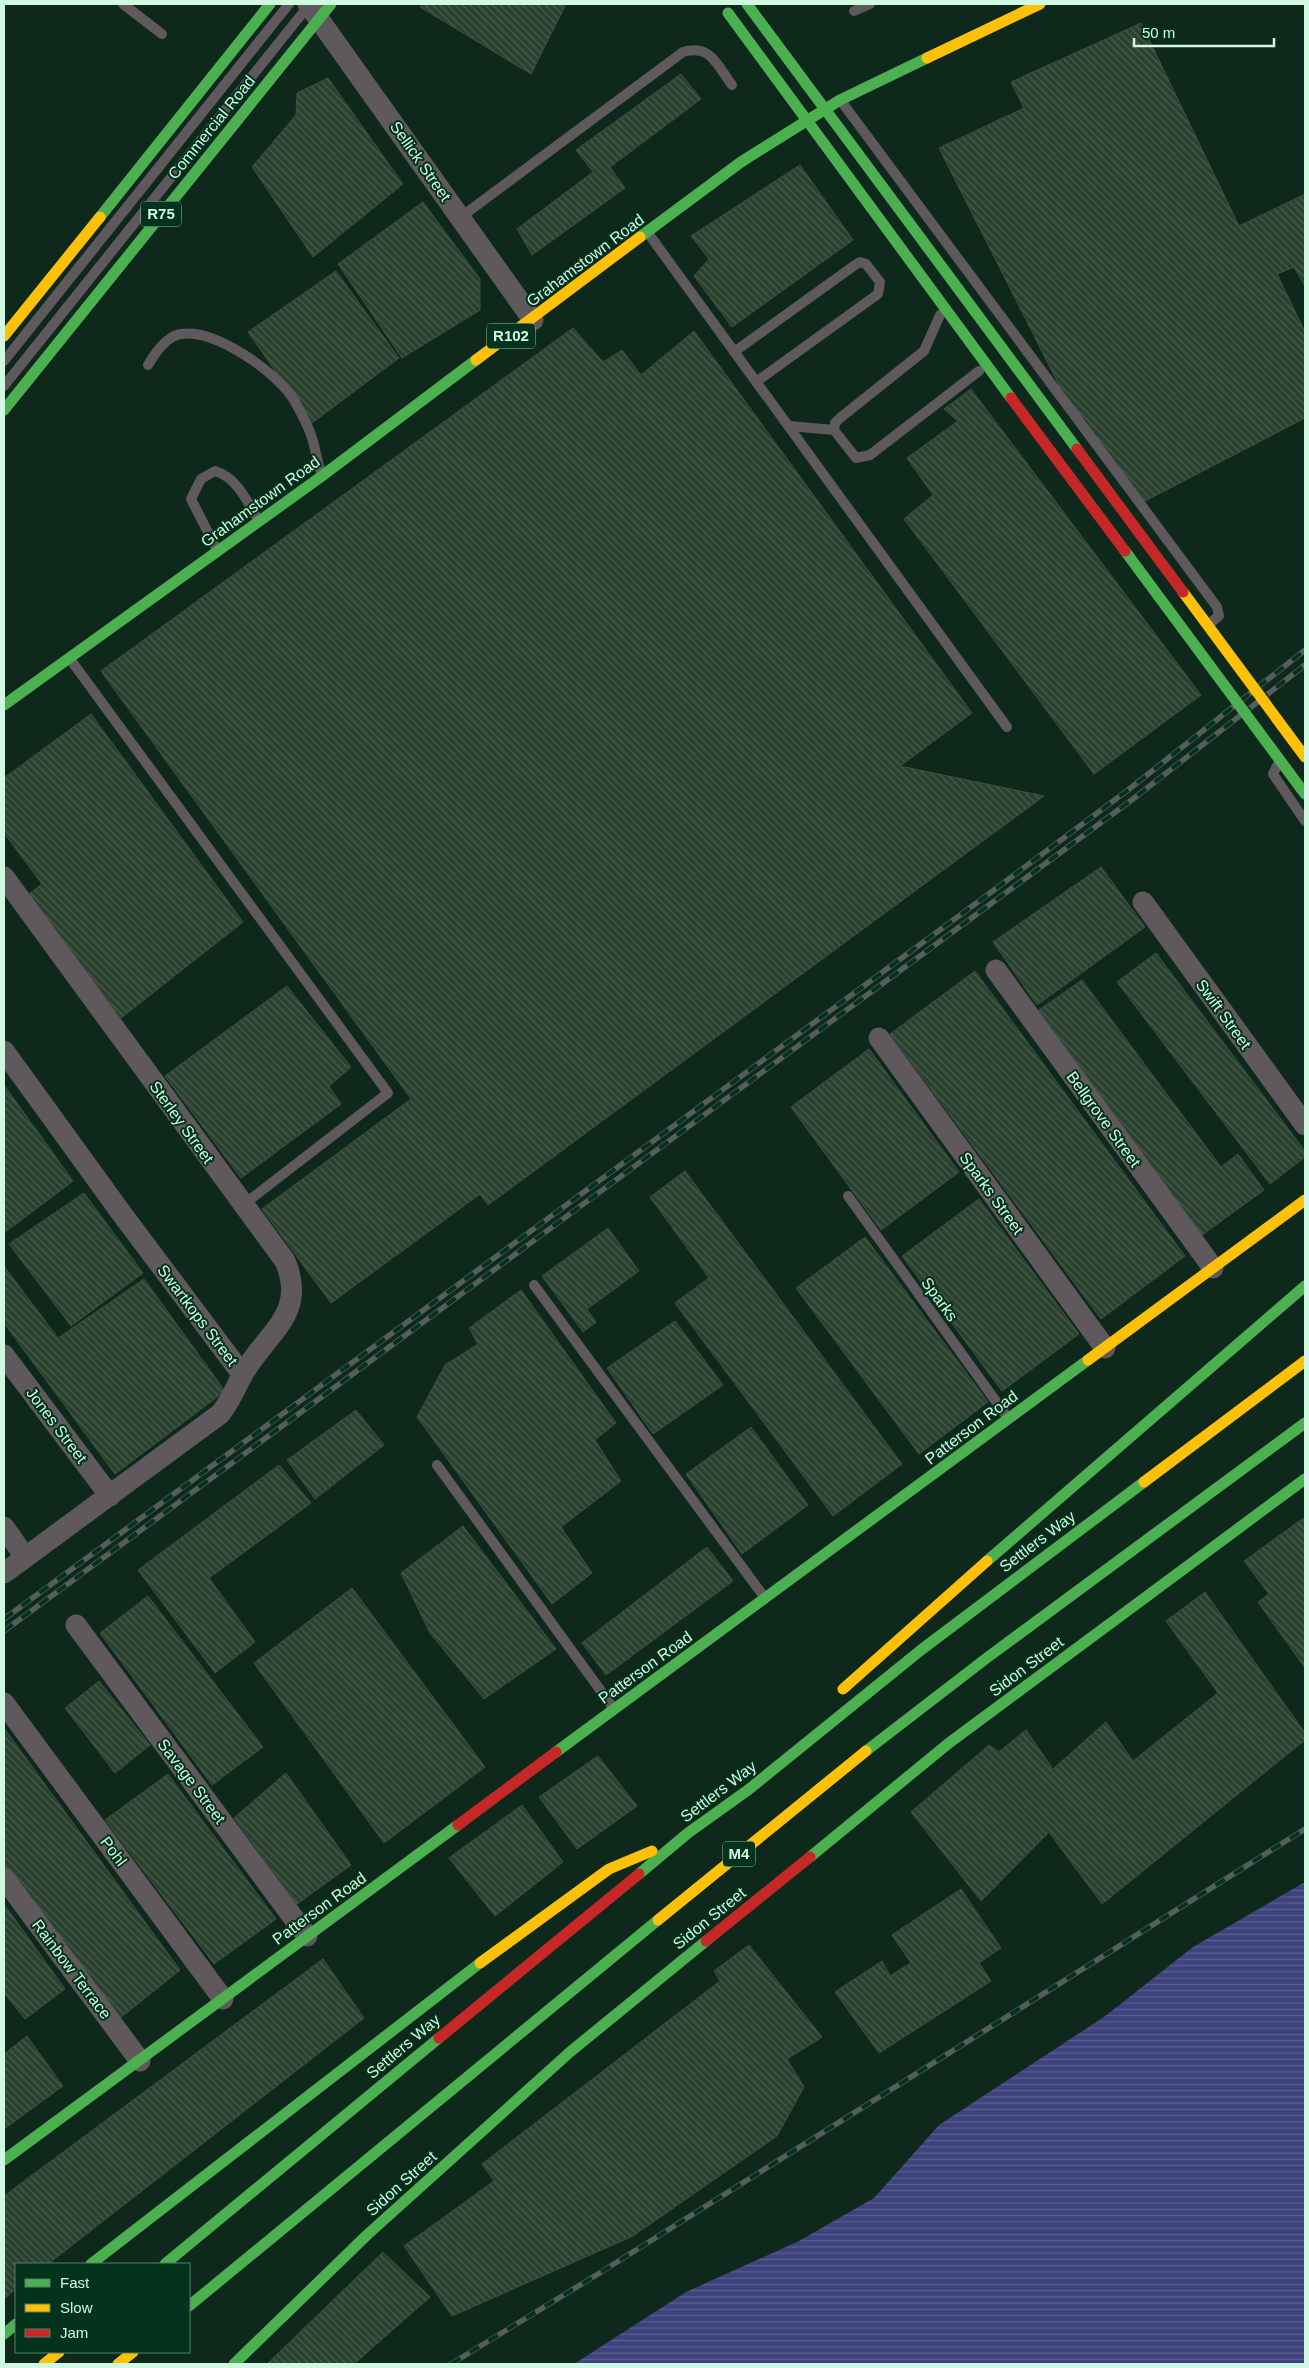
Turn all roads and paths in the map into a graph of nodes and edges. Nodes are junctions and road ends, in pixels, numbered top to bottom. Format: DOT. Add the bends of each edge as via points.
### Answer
graph roads {
  1 [pos="123,4"];
  2 [pos="270,4"];
  3 [pos="721,4"];
  4 [pos="746,4"];
  5 [pos="870,4"];
  6 [pos="1040,4"];
  7 [pos="311,6"];
  8 [pos="854,11"];
  9 [pos="162,34"];
  10 [pos="732,85"];
  11 [pos="840,100"];
  12 [pos="800,124"];
  13 [pos="460,217"];
  14 [pos="648,232"];
  15 [pos="940,315"];
  16 [pos="533,320"];
  17 [pos="4,335"];
  18 [pos="734,352"];
  19 [pos="4,361"];
  20 [pos="148,364"];
  21 [pos="979,371"];
  22 [pos="756,382"];
  23 [pos="4,386"];
  24 [pos="4,410"];
  25 [pos="789,426"];
  26 [pos="834,430"];
  27 [pos="322,476"];
  28 [pos="260,521"];
  29 [pos="218,551"];
  30 [pos="70,658"];
  31 [pos="4,705"];
  32 [pos="1008,727"];
  33 [pos="1305,746"];
  34 [pos="1305,756"];
  35 [pos="1305,794"];
  36 [pos="1305,821"];
  37 [pos="4,877"];
  38 [pos="1143,902"];
  39 [pos="996,970"];
  40 [pos="879,1038"];
  41 [pos="4,1051"];
  42 [pos="1305,1125"];
  43 [pos="848,1196"];
  44 [pos="1305,1200"];
  45 [pos="243,1205"];
  46 [pos="1213,1268"];
  47 [pos="534,1285"];
  48 [pos="1305,1286"];
  49 [pos="1106,1348"];
  50 [pos="4,1355"];
  51 [pos="1305,1361"];
  52 [pos="242,1374"];
  53 [pos="1008,1418"];
  54 [pos="1305,1423"];
  55 [pos="437,1465"];
  56 [pos="1305,1479"];
  57 [pos="110,1496"];
  58 [pos="4,1527"];
  59 [pos="25,1557"];
  60 [pos="4,1573"];
  61 [pos="765,1599"];
  62 [pos="76,1625"];
  63 [pos="833,1697"];
  64 [pos="4,1703"];
  65 [pos="614,1709"];
  66 [pos="760,1766"];
  67 [pos="748,1790"];
  68 [pos="688,1833"];
  69 [pos="4,1878"];
  70 [pos="308,1936"];
  71 [pos="224,1999"];
  72 [pos="140,2061"];
  73 [pos="4,2160"];
  74 [pos="93,2263"];
  75 [pos="166,2263"];
  76 [pos="190,2305"];
  77 [pos="15,2325"];
  78 [pos="4,2334"];
  79 [pos="58,2353"];
  80 [pos="132,2353"];
  81 [pos="44,2364"];
  82 [pos="118,2364"];
  83 [pos="234,2364"];
  1 -- 9 [label="lane"];
  2 -- 17 [label="main road, Commercial Road / R75"];
  3 -- 35 [label="main road, bridge"];
  4 -- 34 [label="main road, bridge"];
  5 -- 8 [label="lane"];
  6 -- 11 [label="main road, Grahamstown Road / R102"];
  7 -- 13 [label="street, Sellick Street"];
  7 -- 19 [label="lane"];
  7 -- 23 [label="lane"];
  7 -- 24 [label="main road, Commercial Road / R75"];
  10 -- 13 [label="lane" via="708,53 696,49 683,52"];
  11 -- 12 [label="main road, Grahamstown Road / R102"];
  11 -- 21 [label="lane" via="1217,607 1217,619 1180,643"];
  12 -- 14 [label="main road, Grahamstown Road / R102" via="741,162"];
  12 -- 15 [label="lane"];
  13 -- 16 [label="street, Sellick Street"];
  14 -- 16 [label="main road, Grahamstown Road / R102"];
  14 -- 18 [label="lane"];
  15 -- 21 [label="lane"];
  15 -- 26 [label="lane" via="924,351 840,418"];
  16 -- 27 [label="main road, Grahamstown Road / R102"];
  18 -- 22 [label="lane"];
  18 -- 22 [label="lane" via="860,262 866,264 880,282 878,294"];
  20 -- 27 [label="lane" via="172,338 182,334 214,339 235,350 277,378 293,398 311,435"];
  21 -- 26 [label="lane" via="870,455 856,458"];
  22 -- 25 [label="lane"];
  25 -- 26 [label="lane"];
  25 -- 32 [label="lane"];
  27 -- 28 [label="main road, Grahamstown Road / R102"];
  28 -- 29 [label="main road, Grahamstown Road / R102"];
  28 -- 29 [label="lane" via="226,474 215,471 201,479 191,499"];
  29 -- 30 [label="main road, Grahamstown Road / R102"];
  30 -- 31 [label="main road, Grahamstown Road / R102"];
  30 -- 45 [label="lane" via="388,1093"];
  33 -- 36 [label="lane" via="1275,765 1273,774"];
  37 -- 45 [label="street, Sterley Street"];
  38 -- 42 [label="street, Swift Street"];
  39 -- 46 [label="street, Bellgrove Street"];
  40 -- 49 [label="street, Sparks Street"];
  41 -- 52 [label="street, Swartkops Street"];
  43 -- 53 [label="lane, Sparks"];
  44 -- 46 [label="main road, Patterson Road"];
  45 -- 52 [label="street, Sterley Street" via="285,1262 291,1276 293,1296 287,1311"];
  46 -- 49 [label="main road, Patterson Road"];
  47 -- 61 [label="lane"];
  48 -- 63 [label="main road"];
  49 -- 53 [label="main road, Patterson Road"];
  50 -- 57 [label="street, Jones Street"];
  51 -- 67 [label="main road, Settlers Way" via="921,1650"];
  52 -- 57 [label="street, Swartkops Street" via="229,1403 220,1414"];
  53 -- 61 [label="main road, Patterson Road"];
  54 -- 76 [label="main road, M4" via="988,1657 811,1794"];
  55 -- 65 [label="lane"];
  56 -- 83 [label="main road, Sidon Street" via="949,1743 570,2052 374,2228"];
  57 -- 59 [label="street, Swartkops Street"];
  58 -- 59 [label="street"];
  59 -- 60 [label="street, Swartkops Street"];
  61 -- 65 [label="main road, Patterson Road"];
  62 -- 70 [label="street, Savage Street"];
  64 -- 71 [label="street, Pohl"];
  65 -- 70 [label="main road, Patterson Road"];
  66 -- 67 [label="main road"];
  67 -- 68 [label="main road, Settlers Way"];
  68 -- 74 [label="main road" via="588,1882 401,2022"];
  68 -- 75 [label="main road, Settlers Way"];
  69 -- 72 [label="street, Rainbow Terrace"];
  70 -- 71 [label="main road, Patterson Road"];
  71 -- 72 [label="main road, Patterson Road"];
  72 -- 73 [label="main road, Patterson Road"];
  77 -- 78 [label="main road"];
  79 -- 81 [label="main road"];
  80 -- 82 [label="main road"];
}
